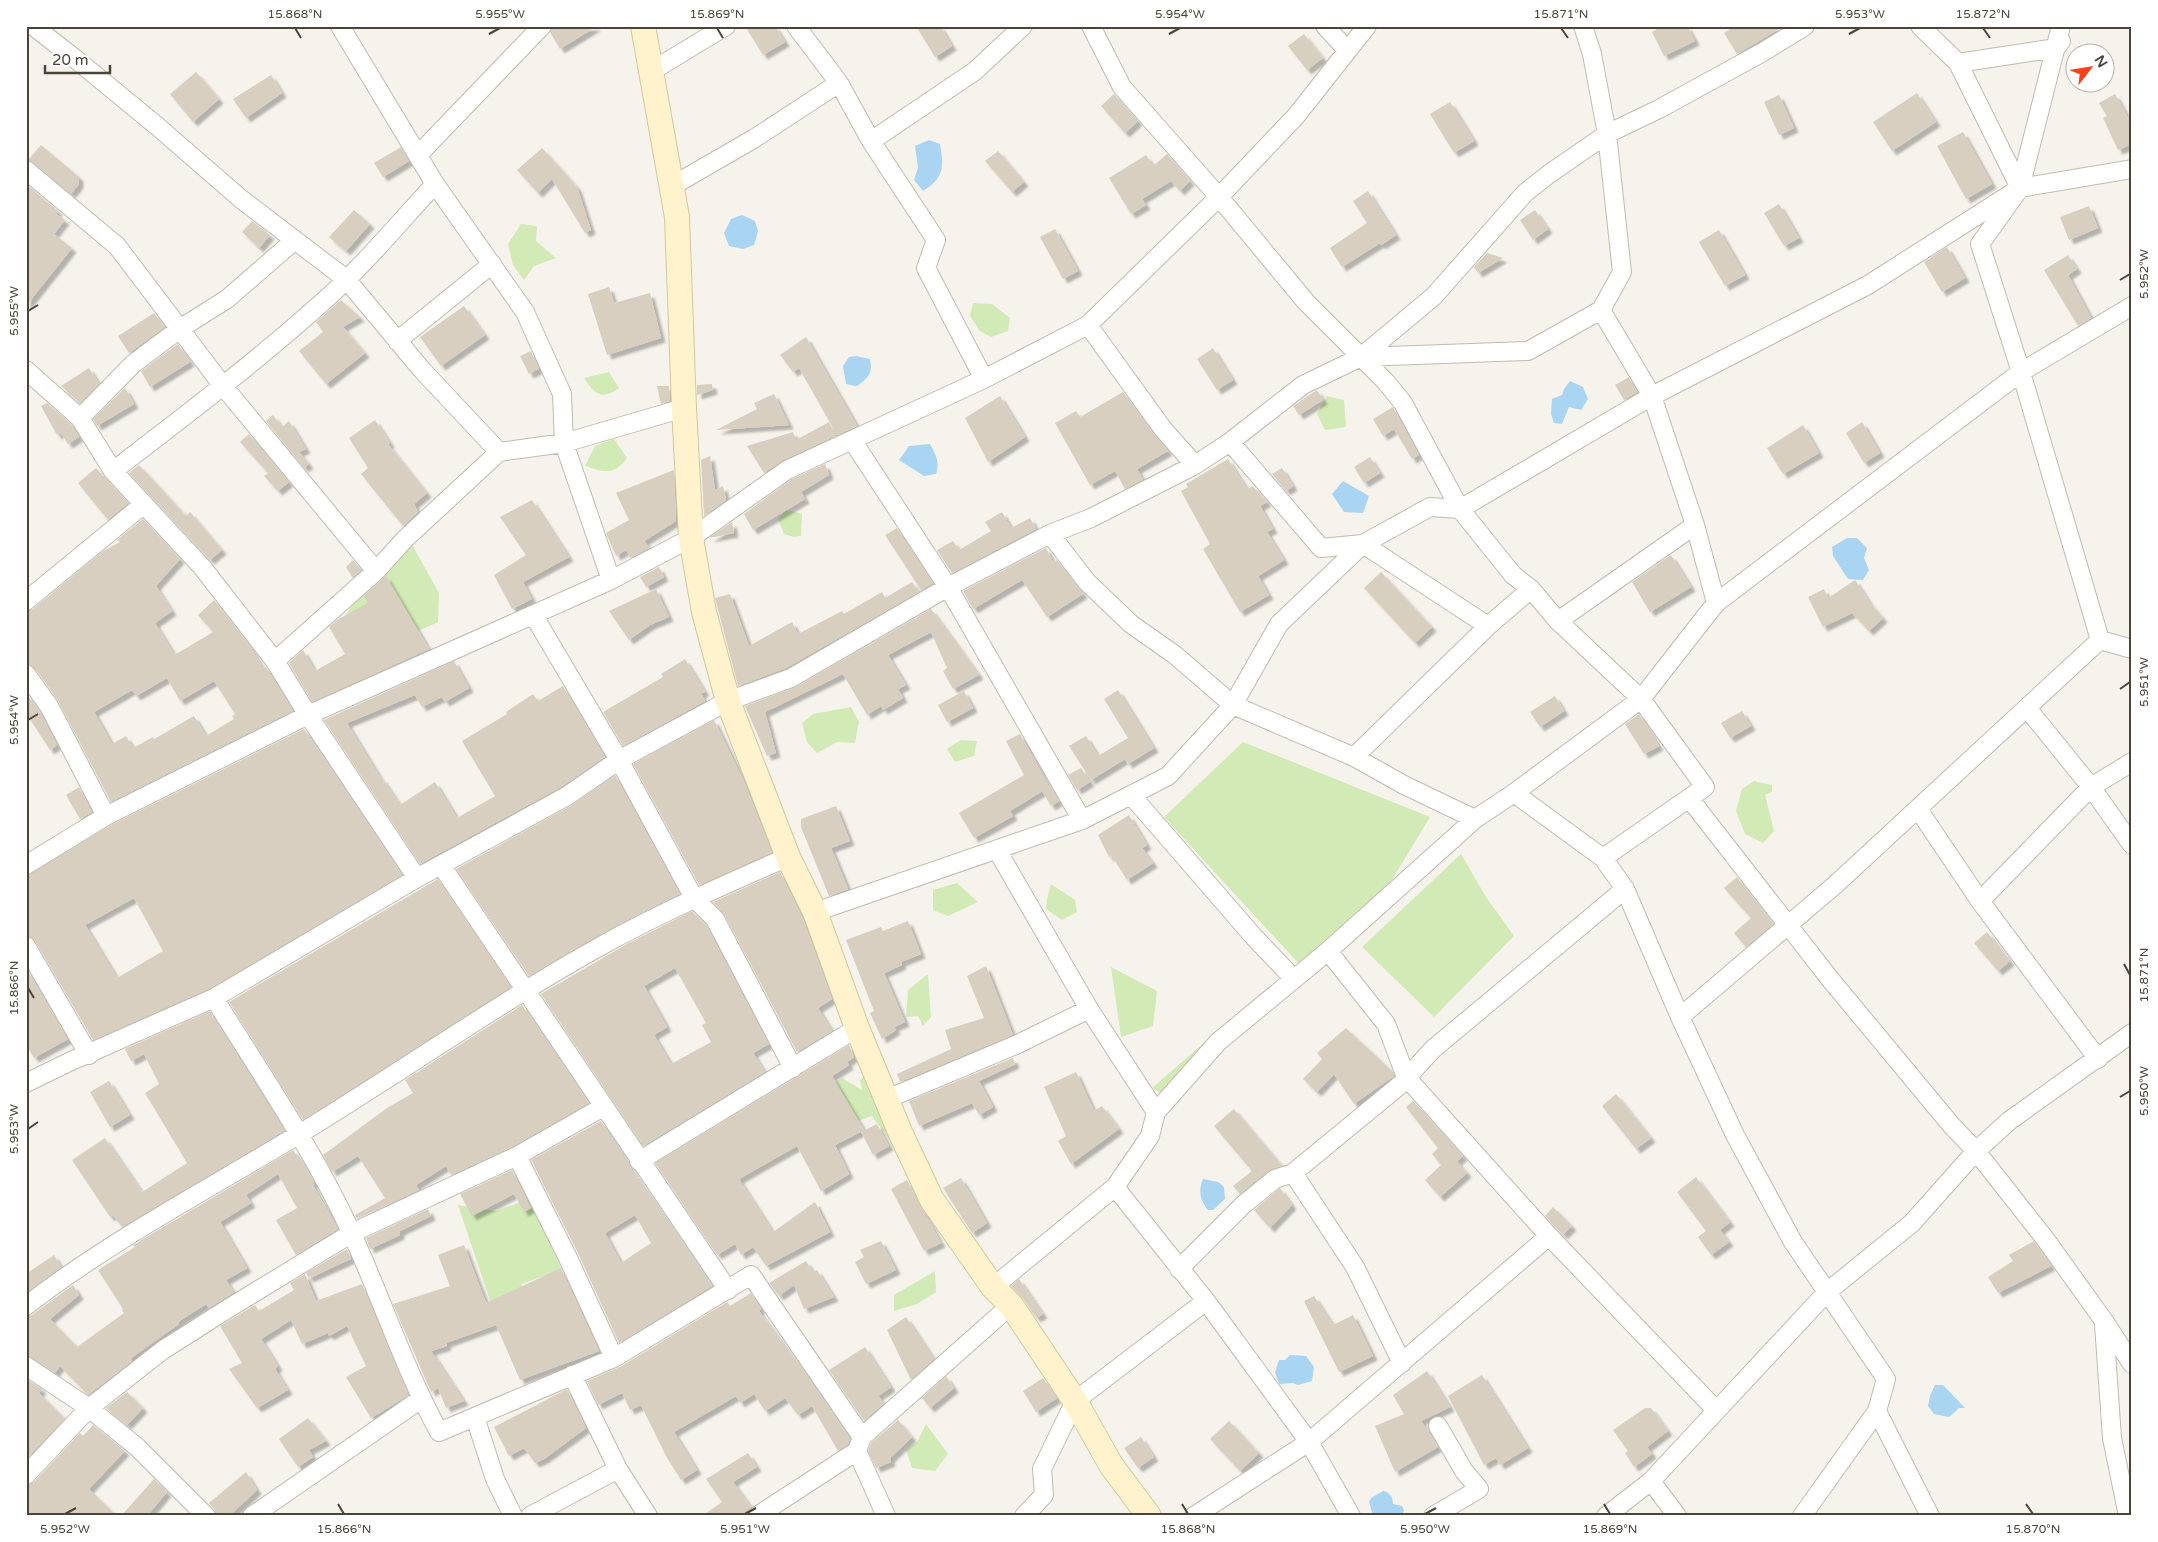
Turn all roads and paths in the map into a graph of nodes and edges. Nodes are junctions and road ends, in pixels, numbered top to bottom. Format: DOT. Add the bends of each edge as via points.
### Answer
graph roads {
  1 [pos="33,26"];
  2 [pos="340,26"];
  3 [pos="542,26"];
  4 [pos="643,26"];
  5 [pos="726,26"];
  6 [pos="796,26"];
  7 [pos="1023,26"];
  8 [pos="1091,26"];
  9 [pos="1325,26"];
  10 [pos="1367,26"];
  11 [pos="1583,26"];
  12 [pos="1805,26"];
  13 [pos="1920,26"];
  14 [pos="2061,26"];
  15 [pos="2072,26"];
  16 [pos="2056,48"];
  17 [pos="1347,50"];
  18 [pos="1958,63"];
  19 [pos="650,72"];
  20 [pos="839,83"];
  21 [pos="1607,134"];
  22 [pos="871,141"];
  23 [pos="419,154"];
  24 [pos="26,170"];
  25 [pos="2132,170"];
  26 [pos="435,184"];
  27 [pos="672,186"];
  28 [pos="2020,188"];
  29 [pos="1219,197"];
  30 [pos="295,240"];
  31 [pos="492,264"];
  32 [pos="346,279"];
  33 [pos="2132,306"];
  34 [pos="1601,310"];
  35 [pos="1088,325"];
  36 [pos="181,328"];
  37 [pos="397,341"];
  38 [pos="1361,357"];
  39 [pos="26,370"];
  40 [pos="2021,372"];
  41 [pos="984,379"];
  42 [pos="223,386"];
  43 [pos="1652,396"];
  44 [pos="684,408"];
  45 [pos="80,418"];
  46 [pos="852,440"];
  47 [pos="1230,442"];
  48 [pos="564,443"];
  49 [pos="499,452"];
  50 [pos="1195,465"];
  51 [pos="113,471"];
  52 [pos="144,504"];
  53 [pos="1460,509"];
  54 [pos="1695,525"];
  55 [pos="1050,534"];
  56 [pos="691,538"];
  57 [pos="1363,544"];
  58 [pos="376,571"];
  59 [pos="611,580"];
  60 [pos="948,587"];
  61 [pos="1532,588"];
  62 [pos="26,601"];
  63 [pos="1716,604"];
  64 [pos="534,616"];
  65 [pos="1558,621"];
  66 [pos="1488,626"];
  67 [pos="2100,640"];
  68 [pos="2132,649"];
  69 [pos="276,661"];
  70 [pos="26,674"];
  71 [pos="1640,699"];
  72 [pos="728,700"];
  73 [pos="1233,705"];
  74 [pos="2027,708"];
  75 [pos="308,715"];
  76 [pos="1354,758"];
  77 [pos="619,760"];
  78 [pos="2132,762"];
  79 [pos="2091,787"];
  80 [pos="1514,793"];
  81 [pos="1131,795"];
  82 [pos="1689,798"];
  83 [pos="1918,809"];
  84 [pos="106,816"];
  85 [pos="1475,819"];
  86 [pos="1082,820"];
  87 [pos="2132,844"];
  88 [pos="997,850"];
  89 [pos="788,857"];
  90 [pos="1603,858"];
  91 [pos="26,865"];
  92 [pos="441,865"];
  93 [pos="417,878"];
  94 [pos="1625,889"];
  95 [pos="694,898"];
  96 [pos="1980,901"];
  97 [pos="815,912"];
  98 [pos="1790,925"];
  99 [pos="26,946"];
  100 [pos="1328,951"];
  101 [pos="1294,979"];
  102 [pos="525,991"];
  103 [pos="214,998"];
  104 [pos="1089,1009"];
  105 [pos="1680,1018"];
  106 [pos="856,1028"];
  107 [pos="2132,1033"];
  108 [pos="89,1055"];
  109 [pos="2098,1058"];
  110 [pos="793,1068"];
  111 [pos="1406,1077"];
  112 [pos="26,1083"];
  113 [pos="886,1100"];
  114 [pos="603,1107"];
  115 [pos="1156,1112"];
  116 [pos="299,1134"];
  117 [pos="1976,1151"];
  118 [pos="518,1156"];
  119 [pos="639,1161"];
  120 [pos="1294,1173"];
  121 [pos="1115,1187"];
  122 [pos="352,1233"];
  123 [pos="1549,1236"];
  124 [pos="1180,1269"];
  125 [pos="993,1286"];
  126 [pos="728,1290"];
  127 [pos="1828,1292"];
  128 [pos="1206,1301"];
  129 [pos="1011,1305"];
  130 [pos="26,1306"];
  131 [pos="2104,1320"];
  132 [pos="614,1358"];
  133 [pos="1402,1363"];
  134 [pos="2132,1364"];
  135 [pos="26,1366"];
  136 [pos="572,1375"];
  137 [pos="421,1399"];
  138 [pos="1075,1402"];
  139 [pos="89,1408"];
  140 [pos="1716,1410"];
  141 [pos="1877,1411"];
  142 [pos="476,1417"];
  143 [pos="1438,1426"];
  144 [pos="1308,1442"];
  145 [pos="860,1444"];
  146 [pos="618,1470"];
  147 [pos="26,1475"];
  148 [pos="1651,1481"];
  149 [pos="206,1516"];
  150 [pos="252,1516"];
  151 [pos="513,1516"];
  152 [pos="530,1516"];
  153 [pos="648,1516"];
  154 [pos="757,1516"];
  155 [pos="886,1516"];
  156 [pos="1024,1516"];
  157 [pos="1149,1516"];
  158 [pos="1194,1516"];
  159 [pos="1351,1516"];
  160 [pos="1433,1516"];
  161 [pos="1606,1516"];
  162 [pos="1677,1516"];
  163 [pos="1802,1516"];
  164 [pos="1930,1516"];
  165 [pos="2128,1516"];
  1 -- 30 [label="street"];
  2 -- 23 [label="street"];
  3 -- 23 [label="street"];
  4 -- 19 [label="street"];
  5 -- 19 [label="street"];
  6 -- 20 [label="street"];
  7 -- 22 [label="street" via="975,71"];
  8 -- 29 [label="street" via="1122,87"];
  9 -- 17 [label="street"];
  10 -- 17 [label="street"];
  11 -- 21 [label="street" via="1592,54"];
  12 -- 21 [label="street" via="1659,109"];
  13 -- 18 [label="street"];
  14 -- 16 [label="street"];
  15 -- 16 [label="street"];
  16 -- 18 [label="street"];
  16 -- 28 [label="street"];
  17 -- 29 [label="street" via="1296,116"];
  18 -- 28 [label="street"];
  19 -- 27 [label="street"];
  20 -- 22 [label="street"];
  20 -- 27 [label="street" via="755,138"];
  21 -- 34 [label="street" via="1622,272"];
  21 -- 38 [label="street" via="1525,193 1434,296"];
  22 -- 41 [label="street" via="936,240 926,268"];
  23 -- 26 [label="street"];
  24 -- 36 [label="street" via="118,246"];
  25 -- 28 [label="street"];
  26 -- 31 [label="street"];
  26 -- 32 [label="street"];
  27 -- 44 [label="street" via="678,234"];
  28 -- 40 [label="street" via="1980,244"];
  28 -- 43 [label="street" via="1868,285"];
  29 -- 35 [label="street"];
  29 -- 38 [label="street" via="1306,302"];
  30 -- 32 [label="street"];
  30 -- 36 [label="street" via="227,298"];
  31 -- 37 [label="street"];
  31 -- 48 [label="street" via="525,312 562,394"];
  32 -- 37 [label="street"];
  32 -- 42 [label="street" via="318,307"];
  33 -- 40 [label="street"];
  34 -- 38 [label="street" via="1528,351"];
  34 -- 43 [label="street"];
  35 -- 41 [label="street"];
  35 -- 50 [label="street" via="1163,429"];
  36 -- 42 [label="street"];
  36 -- 45 [label="street" via="133,364"];
  37 -- 49 [label="street"];
  38 -- 47 [label="street" via="1303,386"];
  38 -- 53 [label="street" via="1403,404"];
  39 -- 45 [label="street"];
  40 -- 63 [label="street"];
  40 -- 67 [label="street"];
  41 -- 46 [label="street"];
  42 -- 51 [label="street"];
  42 -- 58 [label="street"];
  43 -- 53 [label="street"];
  43 -- 54 [label="street"];
  44 -- 48 [label="street"];
  44 -- 56 [label="street"];
  45 -- 51 [label="street"];
  46 -- 56 [label="street" via="787,470"];
  46 -- 60 [label="street"];
  47 -- 50 [label="street"];
  47 -- 57 [label="street" via="1321,548"];
  48 -- 49 [label="street"];
  48 -- 59 [label="street"];
  49 -- 58 [label="street" via="405,539"];
  50 -- 55 [label="street" via="1091,518"];
  51 -- 52 [label="street"];
  52 -- 62 [label="street"];
  52 -- 69 [label="street" via="202,567"];
  53 -- 57 [label="street" via="1430,507"];
  53 -- 61 [label="street" via="1513,574"];
  54 -- 63 [label="street"];
  54 -- 65 [label="street"];
  55 -- 60 [label="street"];
  55 -- 73 [label="street" via="1093,588 1131,624 1175,655"];
  56 -- 59 [label="street"];
  56 -- 72 [label="street" via="704,612"];
  57 -- 66 [label="street"];
  57 -- 73 [label="street" via="1279,624"];
  58 -- 69 [label="street"];
  59 -- 64 [label="street"];
  60 -- 72 [label="street" via="790,678"];
  60 -- 86 [label="street"];
  61 -- 65 [label="street"];
  61 -- 66 [label="street"];
  63 -- 71 [label="street"];
  64 -- 75 [label="street"];
  64 -- 77 [label="street"];
  65 -- 71 [label="street"];
  66 -- 76 [label="street"];
  67 -- 68 [label="street"];
  67 -- 74 [label="street"];
  69 -- 75 [label="street"];
  70 -- 84 [label="street" via="49,706"];
  71 -- 80 [label="street"];
  71 -- 82 [label="street" via="1704,787"];
  72 -- 77 [label="street"];
  72 -- 89 [label="street"];
  73 -- 76 [label="street"];
  73 -- 81 [label="street" via="1168,776"];
  74 -- 79 [label="street"];
  74 -- 83 [label="street"];
  75 -- 84 [label="street"];
  75 -- 93 [label="street"];
  76 -- 85 [label="street"];
  77 -- 92 [label="street" via="567,796"];
  77 -- 95 [label="street"];
  78 -- 79 [label="street"];
  79 -- 87 [label="street"];
  79 -- 96 [label="street"];
  80 -- 85 [label="street"];
  80 -- 90 [label="street"];
  81 -- 86 [label="street"];
  81 -- 101 [label="street"];
  82 -- 90 [label="street"];
  82 -- 98 [label="street"];
  83 -- 96 [label="street"];
  83 -- 98 [label="street"];
  84 -- 91 [label="street"];
  85 -- 100 [label="street"];
  86 -- 88 [label="street"];
  88 -- 97 [label="street"];
  88 -- 104 [label="street"];
  89 -- 95 [label="street"];
  89 -- 97 [label="street"];
  90 -- 94 [label="street"];
  92 -- 93 [label="street"];
  92 -- 102 [label="street"];
  93 -- 103 [label="street"];
  94 -- 105 [label="street"];
  94 -- 111 [label="street" via="1433,1049"];
  95 -- 102 [label="street"];
  95 -- 110 [label="street" via="715,919"];
  96 -- 109 [label="street"];
  97 -- 106 [label="street"];
  98 -- 105 [label="street"];
  98 -- 117 [label="street" via="1830,980"];
  99 -- 108 [label="street"];
  100 -- 101 [label="street"];
  100 -- 111 [label="street" via="1386,1024"];
  101 -- 115 [label="street" via="1218,1042"];
  102 -- 114 [label="street"];
  102 -- 116 [label="street"];
  103 -- 108 [label="street"];
  103 -- 116 [label="street"];
  104 -- 113 [label="street" via="1018,1044"];
  104 -- 115 [label="street"];
  105 -- 127 [label="street" via="1739,1143 1794,1242"];
  106 -- 110 [label="street"];
  106 -- 113 [label="street"];
  107 -- 109 [label="street"];
  108 -- 112 [label="street"];
  109 -- 117 [label="street" via="2009,1121"];
  110 -- 119 [label="street"];
  111 -- 120 [label="street"];
  111 -- 123 [label="street"];
  113 -- 125 [label="street" via="932,1200"];
  114 -- 118 [label="street"];
  114 -- 119 [label="street"];
  115 -- 121 [label="street" via="1150,1136"];
  116 -- 122 [label="street"];
  116 -- 130 [label="street" via="64,1277"];
  117 -- 127 [label="street" via="1912,1223"];
  117 -- 131 [label="street"];
  118 -- 122 [label="street"];
  118 -- 132 [label="street"];
  119 -- 126 [label="street"];
  120 -- 124 [label="street" via="1275,1179 1243,1205"];
  120 -- 133 [label="street" via="1355,1267"];
  121 -- 124 [label="street"];
  121 -- 125 [label="street"];
  122 -- 137 [label="street"];
  122 -- 139 [label="street" via="163,1350"];
  123 -- 133 [label="street"];
  123 -- 140 [label="street"];
  124 -- 128 [label="street"];
  125 -- 129 [label="street"];
  126 -- 132 [label="street"];
  126 -- 145 [label="street" via="751,1275"];
  127 -- 140 [label="street"];
  127 -- 141 [label="street" via="1886,1379"];
  128 -- 138 [label="street"];
  128 -- 144 [label="street"];
  129 -- 138 [label="street"];
  129 -- 145 [label="street"];
  131 -- 134 [label="street"];
  131 -- 165 [label="street" via="2112,1438"];
  132 -- 136 [label="street"];
  133 -- 144 [label="street"];
  135 -- 139 [label="street"];
  136 -- 142 [label="street"];
  136 -- 146 [label="street"];
  137 -- 142 [label="street" via="439,1432"];
  137 -- 150 [label="street"];
  138 -- 156 [label="street" via="1042,1469 1044,1495"];
  138 -- 157 [label="street" via="1111,1465"];
  139 -- 147 [label="street"];
  139 -- 149 [label="street" via="137,1447"];
  140 -- 148 [label="street"];
  141 -- 163 [label="street"];
  141 -- 164 [label="street"];
  142 -- 151 [label="street" via="495,1479"];
  143 -- 160 [label="street" via="1464,1471 1479,1489"];
  144 -- 158 [label="street"];
  144 -- 159 [label="street"];
  145 -- 154 [label="street"];
  145 -- 155 [label="street"];
  146 -- 152 [label="street"];
  146 -- 153 [label="street"];
  148 -- 161 [label="street"];
  148 -- 162 [label="street"];
}
